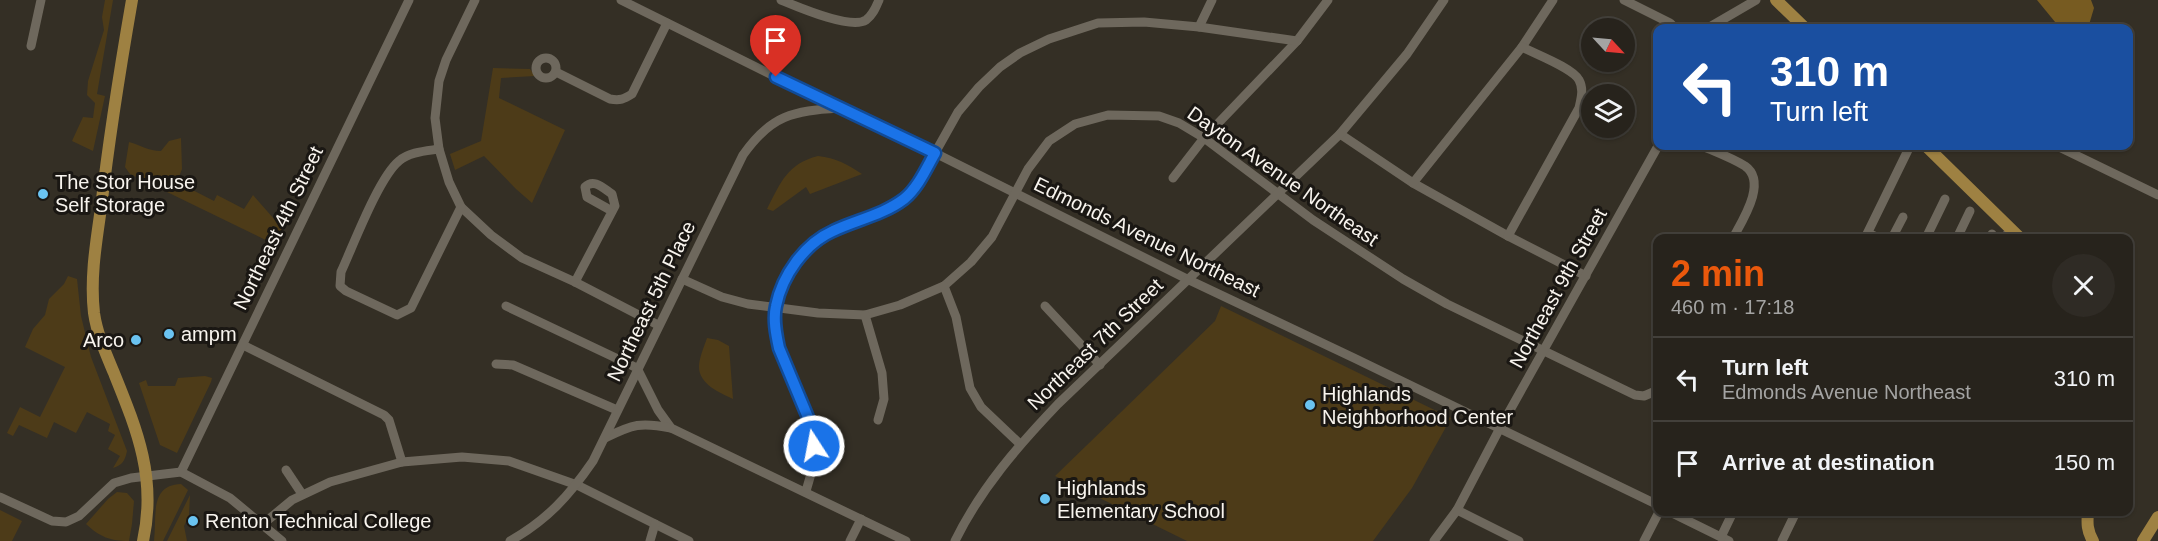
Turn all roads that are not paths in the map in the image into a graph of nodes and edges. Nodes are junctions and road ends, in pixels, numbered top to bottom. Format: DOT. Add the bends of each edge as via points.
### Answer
graph roads {
  1 [pos="41,0"];
  2 [pos="132,0"];
  3 [pos="409,0"];
  4 [pos="475,0"];
  5 [pos="621,0"];
  6 [pos="781,0"];
  7 [pos="879,0"];
  8 [pos="1212,0"];
  9 [pos="1328,0"];
  10 [pos="1444,0"];
  11 [pos="1553,0"];
  12 [pos="1624,0"];
  13 [pos="1756,0"];
  14 [pos="1776,0"];
  15 [pos="667,23"];
  16 [pos="1671,24"];
  17 [pos="1715,24"];
  18 [pos="1801,24"];
  19 [pos="1199,27"];
  20 [pos="1297,41"];
  21 [pos="31,46"];
  22 [pos="1522,47"];
  23 [pos="556,72"];
  24 [pos="841,108"];
  25 [pos="1340,134"];
  26 [pos="1204,138"];
  27 [pos="439,149"];
  28 [pos="1656,150"];
  29 [pos="1711,150"];
  30 [pos="1908,150"];
  31 [pos="1930,150"];
  32 [pos="2065,150"];
  33 [pos="935,153"];
  34 [pos="1173,178"];
  35 [pos="1413,183"];
  36 [pos="1016,193"];
  37 [pos="1277,194"];
  38 [pos="2158,195"];
  39 [pos="1945,199"];
  40 [pos="461,207"];
  41 [pos="612,211"];
  42 [pos="1970,211"];
  43 [pos="1902,217"];
  44 [pos="1735,234"];
  45 [pos="1868,234"];
  46 [pos="1894,234"];
  47 [pos="1928,234"];
  48 [pos="1959,234"];
  49 [pos="2008,234"];
  50 [pos="1508,236"];
  51 [pos="1586,276"];
  52 [pos="682,279"];
  53 [pos="1187,279"];
  54 [pos="575,282"];
  55 [pos="944,286"];
  56 [pos="506,306"];
  57 [pos="1045,306"];
  58 [pos="775,307"];
  59 [pos="865,315"];
  60 [pos="658,325"];
  61 [pos="243,345"];
  62 [pos="1544,350"];
  63 [pos="496,364"];
  64 [pos="1100,364"];
  65 [pos="637,368"];
  66 [pos="1653,392"];
  67 [pos="617,410"];
  68 [pos="878,420"];
  69 [pos="671,428"];
  70 [pos="1500,428"];
  71 [pos="605,438"];
  72 [pos="1020,444"];
  73 [pos="402,462"];
  74 [pos="286,470"];
  75 [pos="181,472"];
  76 [pos="146,476"];
  77 [pos="577,485"];
  78 [pos="806,491"];
  79 [pos="302,494"];
  80 [pos="0,497"];
  81 [pos="1653,504"];
  82 [pos="1456,510"];
  83 [pos="1657,516"];
  84 [pos="1678,516"];
  85 [pos="1732,516"];
  86 [pos="1794,516"];
  87 [pos="2088,516"];
  88 [pos="2158,517"];
  89 [pos="861,519"];
  90 [pos="263,524"];
  91 [pos="655,524"];
  92 [pos="1725,539"];
  93 [pos="143,541"];
  94 [pos="282,541"];
  95 [pos="510,541"];
  96 [pos="650,541"];
  97 [pos="689,541"];
  98 [pos="850,541"];
  99 [pos="906,541"];
  100 [pos="955,541"];
  101 [pos="1434,541"];
  102 [pos="1519,541"];
  103 [pos="1644,541"];
  104 [pos="1782,541"];
  105 [pos="2093,541"];
  106 [pos="2144,541"];
  1 -- 21 [label="street"];
  2 -- 76 [label="main road" via="92,278 94,314 135,427"];
  3 -- 61 [label="street, Northeast 4th Street"];
  4 -- 27 [label="street" via="439,81 435,118"];
  5 -- 15 [label="street, Edmonds Avenue Northeast"];
  6 -- 7 [label="street" via="851,23 867,20"];
  8 -- 19 [label="street"];
  9 -- 20 [label="street"];
  10 -- 25 [label="street, Northeast 7th Street" via="1407,54"];
  11 -- 22 [label="street"];
  12 -- 16 [label="street"];
  13 -- 17 [label="street"];
  14 -- 18 [label="main road"];
  15 -- 23 [label="street" via="632,94 625,98 610,99"];
  15 -- 24 [label="street, Edmonds Avenue Northeast"];
  19 -- 20 [label="street"];
  19 -- 33 [label="street" via="1144,22 1098,24 1049,39 1020,53 979,87 958,112"];
  20 -- 26 [label="street"];
  22 -- 35 [label="street"];
  22 -- 50 [label="street" via="1571,72 1579,79 1582,98"];
  24 -- 33 [label="street, Edmonds Avenue Northeast"];
  24 -- 52 [label="street, Northeast 5th Place" via="803,111 783,118 756,137 743,155"];
  25 -- 35 [label="street"];
  25 -- 37 [label="street, Northeast 7th Street"];
  26 -- 34 [label="street"];
  26 -- 36 [label="street, Dayton Avenue Northeast" via="1159,116 1108,115 1075,124 1049,141"];
  26 -- 37 [label="street, Dayton Avenue Northeast"];
  27 -- 40 [label="street"];
  27 -- 40 [label="street" via="400,159 388,172 341,272 340,286 397,315 406,312"];
  28 -- 51 [label="street, Northeast 9th Street"];
  29 -- 44 [label="street" via="1747,167 1753,176 1753,198"];
  30 -- 45 [label="street"];
  31 -- 49 [label="main road"];
  32 -- 38 [label="street"];
  33 -- 36 [label="street, Edmonds Avenue Northeast"];
  33 -- 58 [label="street" via="906,198 831,231 807,250 790,272"];
  35 -- 50 [label="street"];
  36 -- 53 [label="street, Edmonds Avenue Northeast"];
  36 -- 55 [label="street, Dayton Avenue Northeast" via="992,237"];
  37 -- 53 [label="street, Northeast 7th Street"];
  37 -- 62 [label="street, Dayton Avenue Northeast" via="1402,279"];
  39 -- 47 [label="street"];
  40 -- 54 [label="street" via="522,258"];
  41 -- 54 [label="street"];
  42 -- 48 [label="street"];
  43 -- 46 [label="street"];
  50 -- 51 [label="street"];
  51 -- 62 [label="street, Northeast 9th Street"];
  52 -- 58 [label="street, Dayton Avenue Northeast" via="722,297"];
  52 -- 60 [label="street, Northeast 5th Place"];
  53 -- 64 [label="street, Northeast 7th Street"];
  53 -- 70 [label="street, Edmonds Avenue Northeast"];
  54 -- 60 [label="street"];
  55 -- 59 [label="street, Dayton Avenue Northeast"];
  55 -- 72 [label="street" via="956,317 970,388 981,407"];
  56 -- 65 [label="street"];
  57 -- 64 [label="street"];
  58 -- 59 [label="street, Dayton Avenue Northeast"];
  58 -- 78 [label="street" via="779,348 812,427 813,467"];
  59 -- 68 [label="street" via="882,372 884,399"];
  60 -- 65 [label="street, Northeast 5th Place"];
  61 -- 73 [label="street" via="384,415"];
  61 -- 75 [label="street, Northeast 4th Street"];
  62 -- 66 [label="street, Dayton Avenue Northeast" via="1635,395"];
  62 -- 70 [label="street, Northeast 9th Street"];
  63 -- 67 [label="street" via="513,365"];
  64 -- 72 [label="street, Northeast 7th Street"];
  65 -- 67 [label="street, Northeast 5th Place"];
  65 -- 69 [label="street"];
  67 -- 71 [label="street, Northeast 5th Place"];
  69 -- 71 [label="street" via="648,423"];
  69 -- 78 [label="street"];
  70 -- 81 [label="street, Edmonds Avenue Northeast"];
  70 -- 82 [label="street, Northeast 9th Street"];
  71 -- 77 [label="street, Northeast 5th Place"];
  72 -- 100 [label="street, Northeast 7th Street" via="983,492"];
  73 -- 77 [label="street" via="462,456 509,461"];
  73 -- 79 [label="street" via="349,475"];
  74 -- 79 [label="street"];
  75 -- 76 [label="street"];
  75 -- 90 [label="street" via="217,489"];
  76 -- 80 [label="street" via="114,483 79,516 66,522 52,521"];
  76 -- 93 [label="main road" via="148,511"];
  77 -- 91 [label="street"];
  77 -- 95 [label="street, Northeast 5th Place" via="552,513"];
  78 -- 89 [label="street"];
  79 -- 90 [label="street"];
  82 -- 101 [label="street, Northeast 9th Street"];
  82 -- 102 [label="street"];
  83 -- 103 [label="street"];
  84 -- 92 [label="street"];
  85 -- 92 [label="street"];
  86 -- 104 [label="street"];
  87 -- 105 [label="main road" via="2088,533"];
  88 -- 106 [label="main road"];
  89 -- 98 [label="street"];
  89 -- 99 [label="street"];
  90 -- 94 [label="street"];
  91 -- 96 [label="street"];
  91 -- 97 [label="street"];
}
